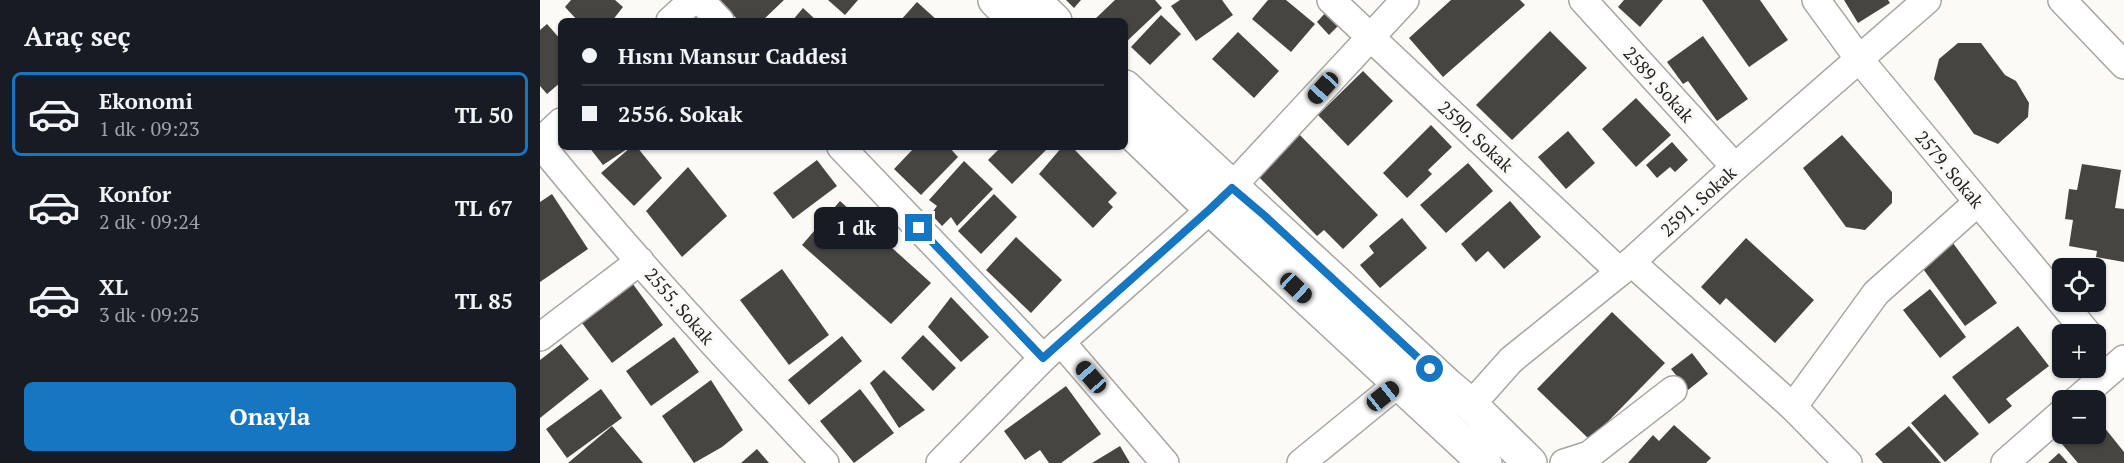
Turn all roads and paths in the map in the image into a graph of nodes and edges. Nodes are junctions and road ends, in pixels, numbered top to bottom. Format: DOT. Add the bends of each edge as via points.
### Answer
graph roads {
  1 [pos="693,0"];
  2 [pos="700,0"];
  3 [pos="995,0"];
  4 [pos="1033,0"];
  5 [pos="1331,0"];
  6 [pos="1405,0"];
  7 [pos="1583,0"];
  8 [pos="1816,0"];
  9 [pos="1927,0"];
  10 [pos="2062,0"];
  11 [pos="673,18"];
  12 [pos="717,18"];
  13 [pos="1014,18"];
  14 [pos="1052,18"];
  15 [pos="1370,36"];
  16 [pos="1859,59"];
  17 [pos="2124,65"];
  18 [pos="1128,90"];
  19 [pos="558,125"];
  20 [pos="1128,128"];
  21 [pos="540,143"];
  22 [pos="844,150"];
  23 [pos="1735,167"];
  24 [pos="1221,199"];
  25 [pos="1978,202"];
  26 [pos="640,261"];
  27 [pos="1625,267"];
  28 [pos="2080,324"];
  29 [pos="540,337"];
  30 [pos="1052,350"];
  31 [pos="2106,354"];
  32 [pos="2121,368"];
  33 [pos="1399,383"];
  34 [pos="1673,390"];
  35 [pos="2091,390"];
  36 [pos="1471,405"];
  37 [pos="1793,407"];
  38 [pos="2052,422"];
  39 [pos="825,463"];
  40 [pos="940,463"];
  41 [pos="1165,463"];
  42 [pos="1301,463"];
  43 [pos="1485,463"];
  44 [pos="1530,463"];
  45 [pos="1564,463"];
  46 [pos="1848,463"];
  47 [pos="2005,463"];
  1 -- 11 [label="street"];
  2 -- 12 [label="street"];
  3 -- 13 [label="main road"];
  4 -- 14 [label="main road"];
  5 -- 15 [label="street, 2590. Sokak"];
  6 -- 15 [label="street"];
  7 -- 23 [label="street, 2589. Sokak"];
  8 -- 16 [label="street, 2579. Sokak"];
  9 -- 16 [label="street, 2591. Sokak"];
  10 -- 17 [label="street"];
  15 -- 24 [label="street"];
  15 -- 27 [label="street, 2590. Sokak"];
  16 -- 23 [label="street, 2591. Sokak"];
  16 -- 25 [label="street, 2579. Sokak"];
  18 -- 24 [label="main road"];
  19 -- 21 [label="street"];
  20 -- 24 [label="main road"];
  21 -- 26 [label="street, 2555. Sokak"];
  22 -- 30 [label="street"];
  23 -- 27 [label="street, 2591. Sokak"];
  24 -- 30 [label="street"];
  24 -- 33 [label="main road"];
  24 -- 36 [label="main road" via="1265,216"];
  25 -- 28 [label="street, 2579. Sokak"];
  25 -- 37 [label="street" via="1876,293"];
  26 -- 29 [label="street"];
  26 -- 39 [label="street, 2555. Sokak"];
  27 -- 36 [label="street, 2591. Sokak" via="1511,360"];
  27 -- 37 [label="street, 2590. Sokak"];
  30 -- 40 [label="street"];
  30 -- 41 [label="street"];
  31 -- 32 [label="street"];
  32 -- 35 [label="street"];
  33 -- 42 [label="street"];
  33 -- 43 [label="main road"];
  34 -- 45 [label="street" via="1589,455"];
  36 -- 44 [label="main road"];
  37 -- 46 [label="street, 2590. Sokak"];
  38 -- 47 [label="street"];
}
